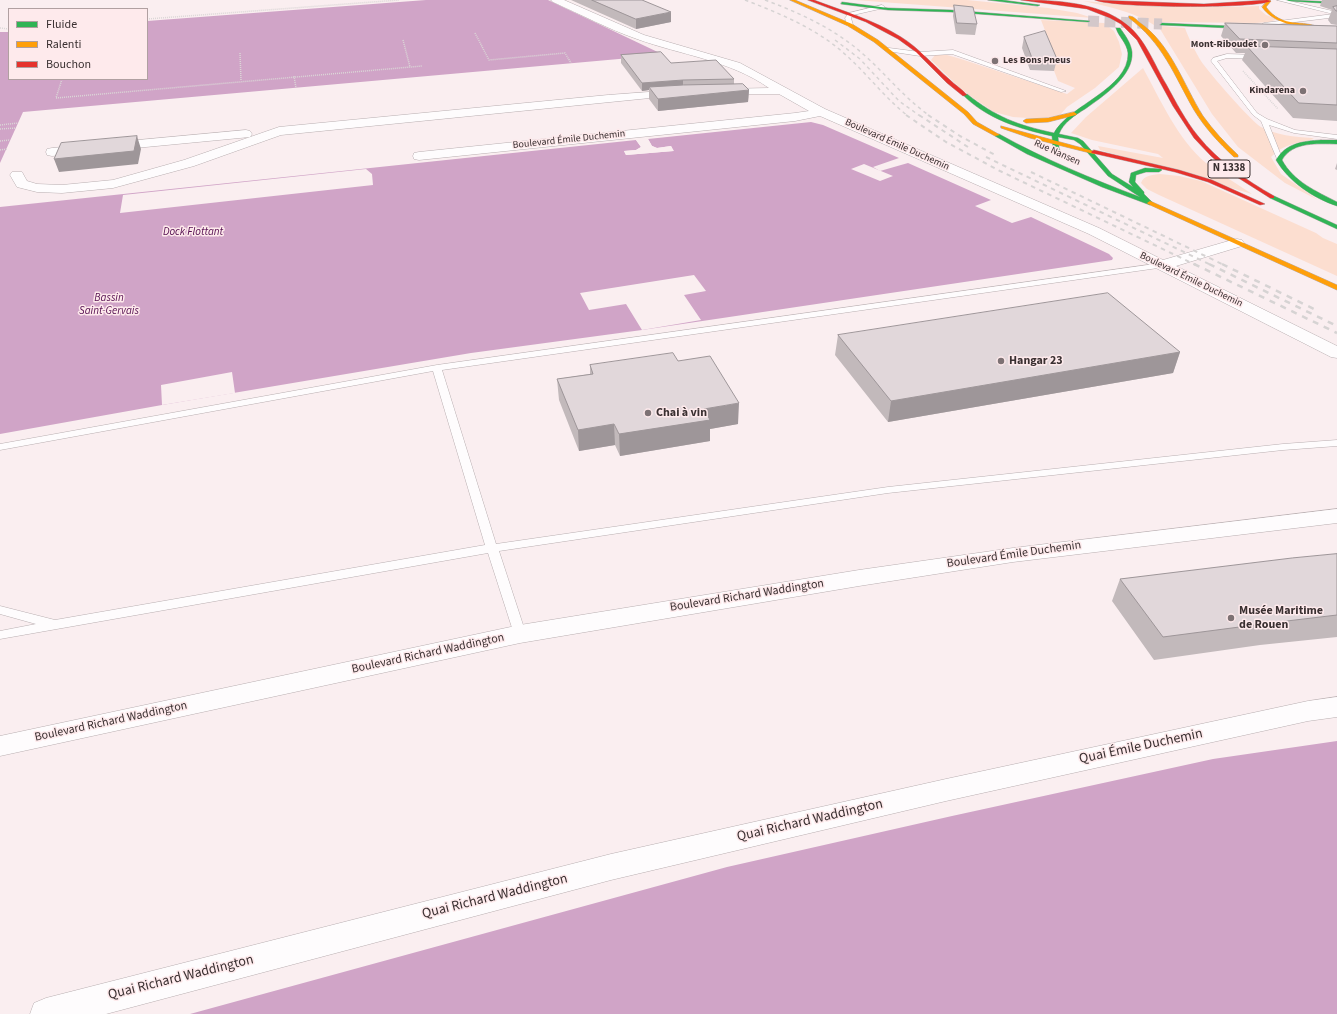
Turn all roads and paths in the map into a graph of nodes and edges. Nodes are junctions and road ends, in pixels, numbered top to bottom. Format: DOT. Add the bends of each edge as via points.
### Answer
graph roads {
  1 [pos="399,0"];
  2 [pos="556,0"];
  3 [pos="792,0"];
  4 [pos="810,0"];
  5 [pos="823,0"];
  6 [pos="990,0"];
  7 [pos="1023,0"];
  8 [pos="1061,0"];
  9 [pos="1097,0"];
  10 [pos="1279,0"];
  11 [pos="1283,0"];
  12 [pos="1289,0"];
  13 [pos="1304,0"];
  14 [pos="1269,1"];
  15 [pos="1337,3"];
  16 [pos="879,7"];
  17 [pos="897,9"];
  18 [pos="851,14"];
  19 [pos="1337,14"];
  20 [pos="1039,17"];
  21 [pos="148,19"];
  22 [pos="1088,21"];
  23 [pos="872,23"];
  24 [pos="1292,23"];
  25 [pos="1162,24"];
  26 [pos="1175,24"];
  27 [pos="850,25"];
  28 [pos="1319,28"];
  29 [pos="1331,29"];
  30 [pos="475,33"];
  31 [pos="403,40"];
  32 [pos="889,50"];
  33 [pos="1212,52"];
  34 [pos="240,53"];
  35 [pos="920,54"];
  36 [pos="1220,57"];
  37 [pos="1267,58"];
  38 [pos="572,63"];
  39 [pos="422,66"];
  40 [pos="410,67"];
  41 [pos="1239,67"];
  42 [pos="294,76"];
  43 [pos="62,80"];
  44 [pos="241,81"];
  45 [pos="296,88"];
  46 [pos="781,91"];
  47 [pos="1063,91"];
  48 [pos="690,92"];
  49 [pos="706,92"];
  50 [pos="821,112"];
  51 [pos="966,113"];
  52 [pos="1282,113"];
  53 [pos="1074,114"];
  54 [pos="1002,119"];
  55 [pos="1264,121"];
  56 [pos="18,123"];
  57 [pos="0,125"];
  58 [pos="16,128"];
  59 [pos="0,129"];
  60 [pos="279,130"];
  61 [pos="1337,137"];
  62 [pos="1054,138"];
  63 [pos="10,140"];
  64 [pos="0,141"];
  65 [pos="1337,142"];
  66 [pos="6,149"];
  67 [pos="0,150"];
  68 [pos="52,152"];
  69 [pos="1094,152"];
  70 [pos="419,156"];
  71 [pos="1279,158"];
  72 [pos="1245,164"];
  73 [pos="1177,171"];
  74 [pos="17,175"];
  75 [pos="1104,186"];
  76 [pos="1142,193"];
  77 [pos="1148,202"];
  78 [pos="1337,204"];
  79 [pos="1269,207"];
  80 [pos="1297,219"];
  81 [pos="1337,227"];
  82 [pos="1337,234"];
  83 [pos="1237,243"];
  84 [pos="1162,265"];
  85 [pos="1337,288"];
  86 [pos="1337,353"];
  87 [pos="437,368"];
  88 [pos="1337,443"];
  89 [pos="0,447"];
  90 [pos="1337,516"];
  91 [pos="492,548"];
  92 [pos="859,578"];
  93 [pos="0,610"];
  94 [pos="56,624"];
  95 [pos="520,634"];
  96 [pos="0,635"];
  97 [pos="1337,707"];
  98 [pos="0,746"];
  99 [pos="946,790"];
  100 [pos="46,1014"];
  1 -- 21 [label="path"];
  2 -- 46 [label="street" via="640,37 736,65"];
  3 -- 27 [label="main road, Rue Nansen"];
  4 -- 18 [label="main road, Rue Nansen"];
  5 -- 16 [label="main road"];
  6 -- 53 [label="main road" via="1075,10 1101,18 1118,29 1129,48 1130,59 1127,68 1113,83"];
  7 -- 81 [label="main road, N 1338" via="1098,12 1124,23 1141,43 1197,139 1221,163 1266,194"];
  8 -- 72 [label="main road, N 1338" via="1108,9 1131,17 1144,25 1155,37 1210,130"];
  9 -- 14 [label="main road" via="1216,5"];
  10 -- 11 [label="main road"];
  10 -- 14 [label="main road"];
  10 -- 19 [label="lane"];
  12 -- 13 [label="main road"];
  13 -- 15 [label="main road"];
  14 -- 24 [label="main road" via="1264,7 1265,11"];
  16 -- 17 [label="main road"];
  16 -- 18 [label="lane"];
  16 -- 20 [label="lane" via="915,7"];
  17 -- 20 [label="main road"];
  17 -- 23 [label="main road" via="875,14 871,18"];
  18 -- 23 [label="main road, Rue Nansen"];
  18 -- 27 [label="lane" via="848,18"];
  19 -- 24 [label="lane"];
  20 -- 22 [label="main road"];
  23 -- 35 [label="main road, Rue Nansen" via="900,38"];
  24 -- 26 [label="lane" via="1259,26"];
  24 -- 28 [label="main road"];
  25 -- 26 [label="main road"];
  26 -- 28 [label="main road" via="1226,28"];
  27 -- 32 [label="main road, Rue Nansen"];
  28 -- 29 [label="main road"];
  30 -- 38 [label="path" via="489,60 565,53"];
  31 -- 40 [label="path"];
  32 -- 35 [label="lane"];
  32 -- 51 [label="main road, Rue Nansen"];
  33 -- 36 [label="lane"];
  34 -- 44 [label="path"];
  35 -- 47 [label="lane" via="953,52"];
  35 -- 54 [label="main road, Rue Nansen" via="953,87"];
  36 -- 37 [label="lane"];
  36 -- 55 [label="lane" via="1214,61 1255,114"];
  39 -- 40 [label="path"];
  40 -- 42 [label="path"];
  41 -- 52 [label="path"];
  42 -- 44 [label="path"];
  42 -- 45 [label="path"];
  43 -- 44 [label="path" via="56,98"];
  46 -- 49 [label="street"];
  46 -- 50 [label="street"];
  48 -- 60 [label="street"];
  50 -- 70 [label="street, Boulevard Émile Duchemin" via="787,118"];
  50 -- 84 [label="street, Boulevard Émile Duchemin" via="1094,231"];
  51 -- 62 [label="main road" via="1007,129"];
  51 -- 75 [label="main road, Rue Nansen" via="975,123 1005,141"];
  53 -- 54 [label="main road" via="1039,121"];
  53 -- 62 [label="main road" via="1058,128"];
  54 -- 62 [label="main road, Rue Nansen"];
  55 -- 61 [label="lane" via="1272,126 1302,134"];
  55 -- 71 [label="lane"];
  56 -- 57 [label="path"];
  58 -- 59 [label="path"];
  60 -- 68 [label="street"];
  60 -- 74 [label="street" via="164,171 113,184 37,188 22,184"];
  62 -- 69 [label="main road"];
  62 -- 75 [label="main road" via="1058,154 1069,165"];
  63 -- 64 [label="path"];
  65 -- 71 [label="main road" via="1314,142 1294,146 1282,153"];
  66 -- 67 [label="path"];
  69 -- 73 [label="main road"];
  69 -- 76 [label="main road, Rue Nansen" via="1110,176"];
  71 -- 78 [label="main road" via="1279,163 1290,176"];
  73 -- 76 [label="main road" via="1152,170 1133,174 1131,181"];
  73 -- 79 [label="main road" via="1210,181"];
  75 -- 77 [label="main road, Rue Nansen"];
  76 -- 77 [label="main road"];
  77 -- 83 [label="main road, Rue Nansen"];
  80 -- 82 [label="main road"];
  83 -- 84 [label="street"];
  83 -- 85 [label="main road, Rue Nansen"];
  84 -- 86 [label="street, Boulevard Émile Duchemin"];
  84 -- 87 [label="lane"];
  87 -- 89 [label="lane"];
  87 -- 91 [label="lane"];
  88 -- 91 [label="lane" via="888,490"];
  90 -- 92 [label="street, Boulevard Émile Duchemin" via="1012,555"];
  91 -- 94 [label="lane"];
  91 -- 95 [label="lane"];
  92 -- 95 [label="street, Boulevard Richard Waddington"];
  93 -- 94 [label="lane"];
  94 -- 96 [label="lane"];
  95 -- 98 [label="street, Boulevard Richard Waddington"];
  97 -- 99 [label="street, Quai Émile Duchemin" via="1308,711"];
  99 -- 100 [label="street, Quai Richard Waddington" via="611,867"];
}
